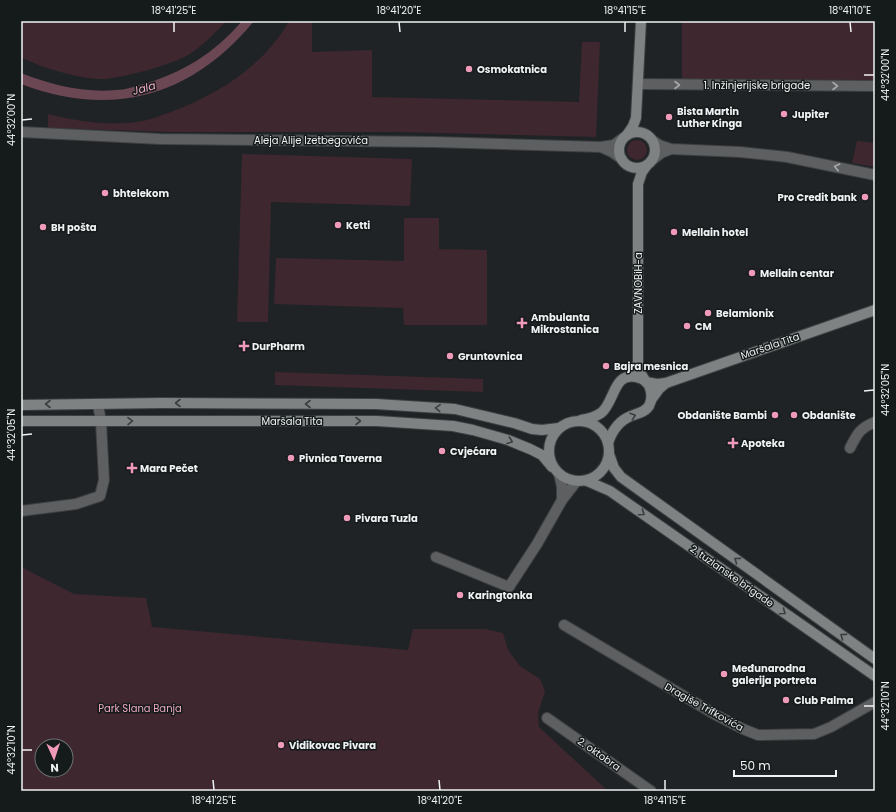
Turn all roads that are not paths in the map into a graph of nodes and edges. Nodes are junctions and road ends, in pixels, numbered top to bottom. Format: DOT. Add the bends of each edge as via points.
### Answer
graph roads {
  1 [pos="642,21"];
  2 [pos="638,84"];
  3 [pos="875,86"];
  4 [pos="636,118"];
  5 [pos="21,132"];
  6 [pos="625,137"];
  7 [pos="650,138"];
  8 [pos="601,147"];
  9 [pos="671,149"];
  10 [pos="624,161"];
  11 [pos="649,163"];
  12 [pos="875,175"];
  13 [pos="638,184"];
  14 [pos="875,310"];
  15 [pos="638,363"];
  16 [pos="628,377"];
  17 [pos="646,382"];
  18 [pos="666,383"];
  19 [pos="651,400"];
  20 [pos="98,404"];
  21 [pos="376,404"];
  22 [pos="21,405"];
  23 [pos="376,421"];
  24 [pos="577,421"];
  25 [pos="21,422"];
  26 [pos="101,422"];
  27 [pos="875,422"];
  28 [pos="559,428"];
  29 [pos="609,448"];
  30 [pos="850,448"];
  31 [pos="556,471"];
  32 [pos="587,480"];
  33 [pos="576,482"];
  34 [pos="562,500"];
  35 [pos="21,511"];
  36 [pos="436,557"];
  37 [pos="564,626"];
  38 [pos="875,659"];
  39 [pos="875,676"];
  40 [pos="875,702"];
  41 [pos="547,718"];
  42 [pos="651,791"];
  1 -- 2 [label="main road"];
  2 -- 3 [label="street, 1. Inžinjerijske brigade, one-way"];
  2 -- 4 [label="main road"];
  4 -- 6 [label="main road"];
  4 -- 7 [label="main road"];
  5 -- 8 [label="street, Aleja Alije Izetbegovića" via="160,139"];
  6 -- 7 [label="main road" via="638,132"];
  6 -- 8 [label="street" via="614,145"];
  6 -- 10 [label="main road" via="619,149"];
  7 -- 9 [label="street"];
  7 -- 11 [label="main road" via="655,151"];
  8 -- 10 [label="street"];
  9 -- 11 [label="street"];
  12 -- 9 [label="street, one-way" via="787,157"];
  10 -- 11 [label="main road" via="636,168"];
  10 -- 13 [label="main road" via="634,172"];
  11 -- 13 [label="main road" via="642,172"];
  13 -- 15 [label="main road, ZAVNOBiH-a"];
  14 -- 18 [label="main road, Maršala Tita"];
  15 -- 16 [label="main road"];
  15 -- 17 [label="main road"];
  16 -- 17 [label="main road" via="634,376"];
  16 -- 24 [label="main road" via="617,383 611,400 601,413"];
  17 -- 18 [label="main road"];
  17 -- 19 [label="main road" via="652,393"];
  18 -- 19 [label="main road"];
  29 -- 19 [label="main road, one-way" via="611,433 616,427 626,418 645,410"];
  21 -- 20 [label="main road, Maršala Tita, one-way"];
  20 -- 22 [label="main road, Maršala Tita, one-way"];
  20 -- 26 [label="street"];
  21 -- 23 [label="main road"];
  28 -- 21 [label="main road, Maršala Tita, one-way" via="532,429 455,409"];
  26 -- 23 [label="main road, Maršala Tita, one-way"];
  23 -- 31 [label="main road, Maršala Tita, one-way" via="453,426 473,430 530,449 542,455"];
  24 -- 28 [label="main road"];
  24 -- 29 [label="main road" via="596,426 604,434"];
  25 -- 26 [label="main road, Maršala Tita"];
  26 -- 35 [label="street" via="104,480 100,496 76,504"];
  27 -- 30 [label="street" via="859,431"];
  28 -- 31 [label="main road" via="553,434 549,446 549,459"];
  29 -- 32 [label="main road" via="607,463 602,471"];
  38 -- 29 [label="main road, 2. tuzlanske brigade, one-way" via="621,477 614,468"];
  31 -- 33 [label="main road"];
  31 -- 34 [label="street" via="562,487"];
  32 -- 33 [label="main road"];
  32 -- 39 [label="main road, 2. tuzlanske brigade, one-way" via="610,491"];
  33 -- 34 [label="street"];
  34 -- 36 [label="street" via="509,588"];
  37 -- 40 [label="street, Dragiše Trifkovića" via="716,715 758,735 814,734"];
  41 -- 42 [label="street, 2. oktobra"];
}
